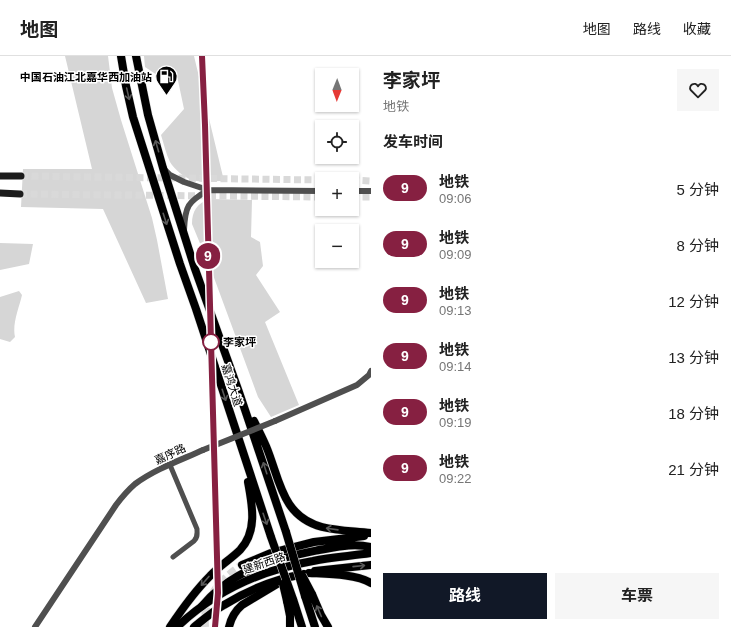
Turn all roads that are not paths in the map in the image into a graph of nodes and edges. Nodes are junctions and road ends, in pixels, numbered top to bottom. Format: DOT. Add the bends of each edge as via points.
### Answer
graph roads {
  1 [pos="121,56"];
  2 [pos="136,56"];
  3 [pos="163,168"];
  4 [pos="0,176"];
  5 [pos="22,176"];
  6 [pos="208,190"];
  7 [pos="315,191"];
  8 [pos="359,191"];
  9 [pos="371,191"];
  10 [pos="0,193"];
  11 [pos="20,194"];
  12 [pos="184,231"];
  13 [pos="371,371"];
  14 [pos="239,392"];
  15 [pos="242,450"];
  16 [pos="170,465"];
  17 [pos="371,533"];
  18 [pos="371,536"];
  19 [pos="371,546"];
  20 [pos="371,553"];
  21 [pos="173,557"];
  22 [pos="242,565"];
  23 [pos="371,565"];
  24 [pos="309,573"];
  25 [pos="287,578"];
  26 [pos="371,583"];
  27 [pos="309,595"];
  28 [pos="290,600"];
  29 [pos="202,606"];
  30 [pos="35,627"];
  31 [pos="170,627"];
  32 [pos="177,627"];
  33 [pos="194,627"];
  34 [pos="229,627"];
  35 [pos="290,627"];
  36 [pos="302,627"];
  37 [pos="315,627"];
  38 [pos="328,627"];
  1 -- 15 [label="main road, 嘉鸿大道, one-way" via="133,117"];
  3 -- 2 [label="main road, 嘉鸿大道, one-way" via="148,115"];
  3 -- 6 [label="street" via="184,182"];
  3 -- 12 [label="main road, 嘉鸿大道"];
  4 -- 5 [label="main road"];
  6 -- 7 [label="street"];
  6 -- 12 [label="street" via="190,202 184,217"];
  8 -- 9 [label="street"];
  10 -- 11 [label="main road"];
  12 -- 14 [label="main road, 嘉鸿大道"];
  13 -- 16 [label="street, 嘉序路, bridge" via="357,385"];
  17 -- 14 [label="main road, one-way" via="323,527 305,520 292,509 266,446"];
  27 -- 14 [label="main road, 嘉鸿大道, one-way, bridge" via="294,558"];
  15 -- 28 [label="main road, 嘉鸿大道, one-way, bridge"];
  15 -- 31 [label="main road, one-way" via="252,501 250,534 240,550 210,575"];
  16 -- 21 [label="street" via="197,529 197,538"];
  16 -- 30 [label="street, 嘉序路" via="146,477 125,493"];
  18 -- 22 [label="main road" via="300,545"];
  19 -- 29 [label="main road" via="343,546 285,557 254,568 218,590"];
  20 -- 29 [label="main road, 建新西路" via="314,560 267,572 236,585"];
  24 -- 23 [label="main road, 建新西路, one-way"];
  24 -- 25 [label="main road, 建新西路"];
  24 -- 26 [label="main road" via="352,577"];
  25 -- 33 [label="main road, 建新西路" via="223,605"];
  25 -- 34 [label="main road" via="237,609"];
  27 -- 37 [label="main road, 嘉鸿大道"];
  38 -- 27 [label="main road, one-way"];
  28 -- 35 [label="main road"];
  28 -- 36 [label="main road, 嘉鸿大道"];
  29 -- 32 [label="main road, 建新西路"];
}
